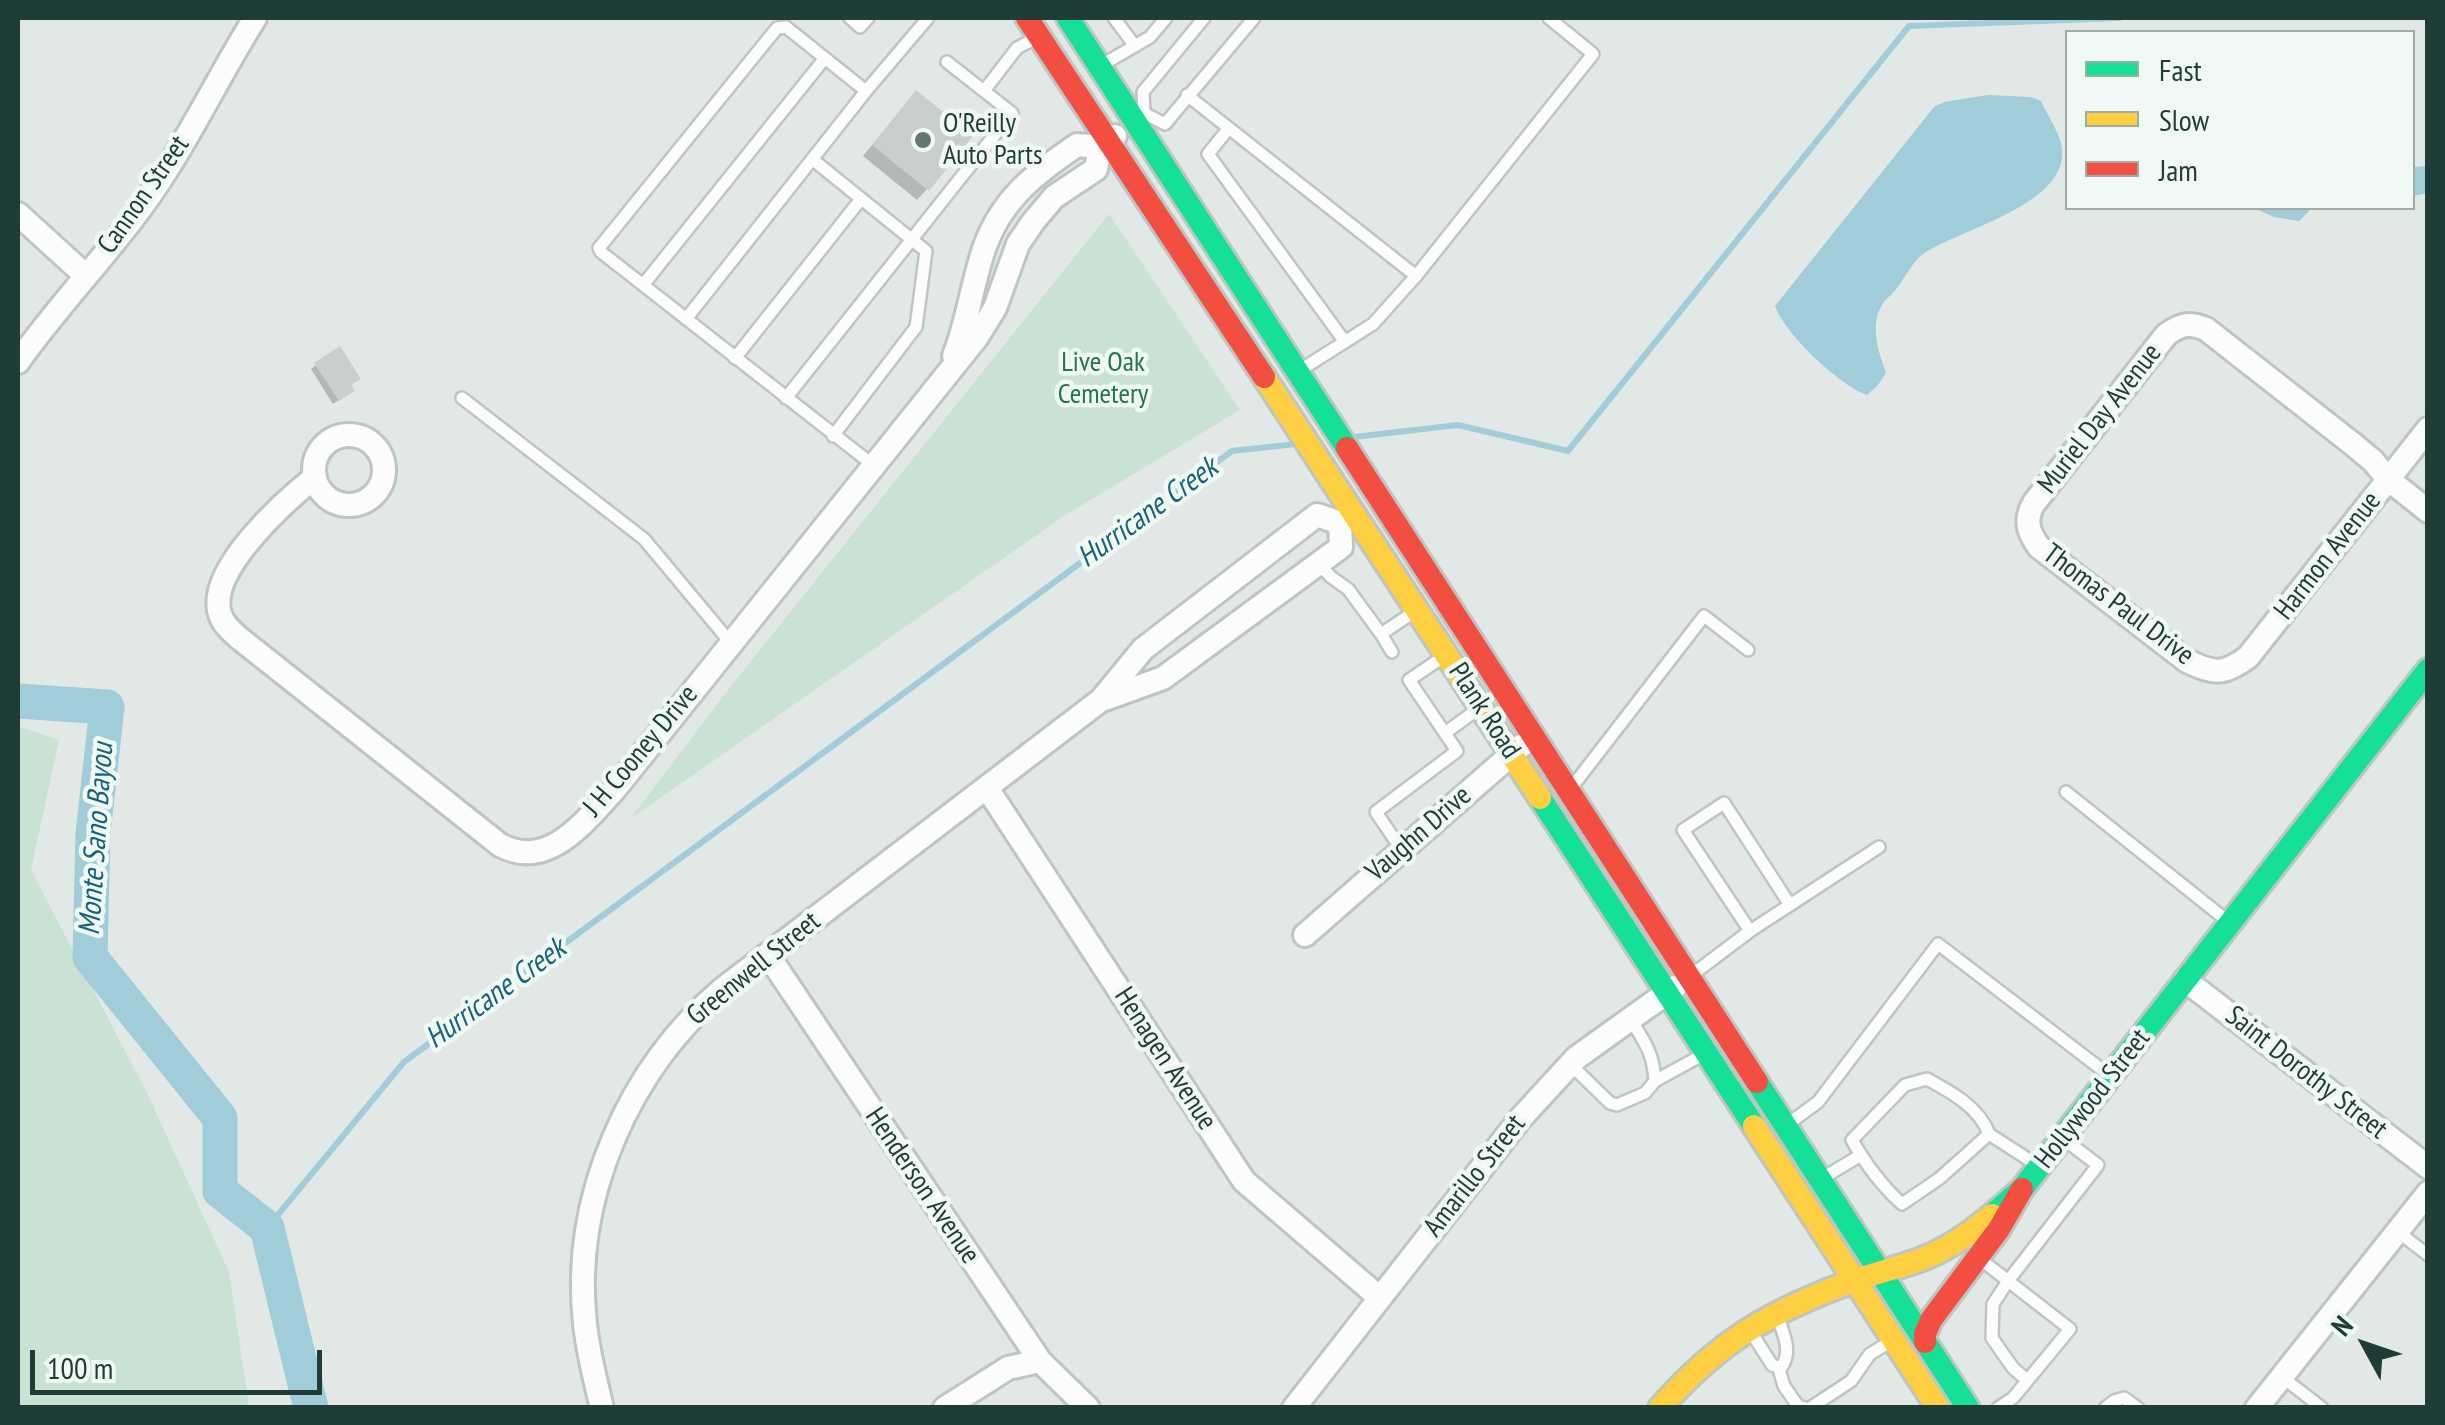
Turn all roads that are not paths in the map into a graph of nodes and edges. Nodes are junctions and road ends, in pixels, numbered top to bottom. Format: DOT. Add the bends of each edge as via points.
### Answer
graph roads {
  1 [pos="255,18"];
  2 [pos="850,18"];
  3 [pos="868,18"];
  4 [pos="928,18"];
  5 [pos="1068,18"];
  6 [pos="1114,18"];
  7 [pos="1166,18"];
  8 [pos="1204,18"];
  9 [pos="1254,18"];
  10 [pos="1549,18"];
  11 [pos="1032,27"];
  12 [pos="1135,46"];
  13 [pos="825,58"];
  14 [pos="947,62"];
  15 [pos="1100,66"];
  16 [pos="866,90"];
  17 [pos="984,91"];
  18 [pos="1188,95"];
  19 [pos="1140,118"];
  20 [pos="1230,128"];
  21 [pos="1104,144"];
  22 [pos="812,159"];
  23 [pos="862,199"];
  24 [pos="18,214"];
  25 [pos="912,240"];
  26 [pos="86,276"];
  27 [pos="1416,276"];
  28 [pos="644,286"];
  29 [pos="686,319"];
  30 [pos="1346,342"];
  31 [pos="734,358"];
  32 [pos="18,362"];
  33 [pos="1303,382"];
  34 [pos="462,398"];
  35 [pos="786,398"];
  36 [pos="2428,429"];
  37 [pos="833,436"];
  38 [pos="873,465"];
  39 [pos="315,476"];
  40 [pos="2388,479"];
  41 [pos="1380,496"];
  42 [pos="2428,511"];
  43 [pos="1347,518"];
  44 [pos="2027,523"];
  45 [pos="1318,563"];
  46 [pos="1418,610"];
  47 [pos="1380,634"];
  48 [pos="730,642"];
  49 [pos="1748,650"];
  50 [pos="1392,652"];
  51 [pos="1447,654"];
  52 [pos="2428,670"];
  53 [pos="2220,672"];
  54 [pos="1102,700"];
  55 [pos="1481,707"];
  56 [pos="1445,733"];
  57 [pos="1533,735"];
  58 [pos="1512,754"];
  59 [pos="987,788"];
  60 [pos="1569,792"];
  61 [pos="2066,792"];
  62 [pos="1879,848"];
  63 [pos="1401,849"];
  64 [pos="1790,905"];
  65 [pos="2230,922"];
  66 [pos="1750,931"];
  67 [pos="1305,934"];
  68 [pos="768,955"];
  69 [pos="1689,977"];
  70 [pos="2185,980"];
  71 [pos="1667,992"];
  72 [pos="1631,1020"];
  73 [pos="1706,1053"];
  74 [pos="1570,1064"];
  75 [pos="2110,1076"];
  76 [pos="1655,1080"];
  77 [pos="1785,1127"];
  78 [pos="1989,1134"];
  79 [pos="2062,1138"];
  80 [pos="1861,1155"];
  81 [pos="2428,1166"];
  82 [pos="2040,1167"];
  83 [pos="1820,1180"];
  84 [pos="2022,1188"];
  85 [pos="2428,1193"];
  86 [pos="2397,1231"];
  87 [pos="2428,1255"];
  88 [pos="1977,1257"];
  89 [pos="1880,1272"];
  90 [pos="1856,1281"];
  91 [pos="2008,1281"];
  92 [pos="1380,1298"];
  93 [pos="1776,1314"];
  94 [pos="1749,1328"];
  95 [pos="1894,1340"];
  96 [pos="1925,1342"];
  97 [pos="1040,1361"];
  98 [pos="1779,1368"];
  99 [pos="2281,1377"];
  100 [pos="2028,1380"];
  101 [pos="1928,1400"];
  102 [pos="602,1408"];
  103 [pos="945,1408"];
  104 [pos="1088,1408"];
  105 [pos="1294,1408"];
  106 [pos="1660,1408"];
  107 [pos="1808,1408"];
  108 [pos="1968,1408"];
  109 [pos="1998,1408"];
  110 [pos="2105,1408"];
  111 [pos="2138,1408"];
  112 [pos="2256,1408"];
  113 [pos="2322,1408"];
  1 -- 26 [label="street, Cannon Street" via="158,184"];
  2 -- 3 [label="lane" via="860,27"];
  4 -- 16 [label="lane"];
  5 -- 15 [label="main road, Plank Road"];
  6 -- 12 [label="lane"];
  7 -- 12 [label="lane"];
  8 -- 19 [label="lane" via="1143,92"];
  9 -- 18 [label="lane"];
  10 -- 27 [label="lane" via="1592,54"];
  11 -- 17 [label="lane"];
  11 -- 21 [label="main road, Plank Road"];
  12 -- 15 [label="lane"];
  13 -- 16 [label="lane"];
  13 -- 28 [label="lane"];
  13 -- 28 [label="lane" via="786,27 777,28 601,244 602,252"];
  14 -- 17 [label="lane"];
  15 -- 19 [label="main road, Plank Road"];
  16 -- 22 [label="lane"];
  17 -- 25 [label="lane" via="1012,113"];
  18 -- 19 [label="lane" via="1164,124"];
  18 -- 20 [label="lane"];
  19 -- 21 [label="street, J H Cooney Drive"];
  19 -- 33 [label="main road, Plank Road"];
  20 -- 27 [label="lane"];
  20 -- 30 [label="lane" via="1208,154"];
  21 -- 38 [label="street, J H Cooney Drive" via="1096,168 1032,222 990,318"];
  21 -- 43 [label="main road, Plank Road" via="1326,471"];
  22 -- 23 [label="lane"];
  22 -- 29 [label="lane"];
  23 -- 25 [label="lane"];
  23 -- 31 [label="lane"];
  24 -- 26 [label="street"];
  25 -- 35 [label="lane"];
  25 -- 37 [label="lane" via="926,252 916,327"];
  26 -- 32 [label="street, Cannon Street"];
  27 -- 30 [label="lane" via="1373,324"];
  28 -- 29 [label="lane"];
  29 -- 31 [label="lane"];
  30 -- 33 [label="lane"];
  31 -- 35 [label="lane"];
  33 -- 41 [label="main road, Plank Road"];
  34 -- 48 [label="lane" via="644,540"];
  35 -- 37 [label="lane"];
  36 -- 40 [label="street, Harmon Avenue"];
  37 -- 38 [label="lane"];
  38 -- 48 [label="street, J H Cooney Drive"];
  39 -- 48 [label="street, J H Cooney Drive" via="283,502 223,577 220,614 226,626 509,850 547,850 593,812"];
  40 -- 42 [label="street"];
  40 -- 44 [label="street, Muriel Day Avenue" via="2206,329 2183,324 2166,335 2034,502"];
  40 -- 53 [label="street, Harmon Avenue" via="2248,657"];
  41 -- 43 [label="street, Greenwell Street"];
  41 -- 57 [label="main road, Plank Road"];
  43 -- 45 [label="street, Greenwell Street" via="1340,546"];
  43 -- 46 [label="main road, Plank Road"];
  43 -- 54 [label="street, Greenwell Street" via="1317,515 1143,649"];
  44 -- 53 [label="street, Thomas Paul Drive" via="2040,546 2158,638 2188,661"];
  45 -- 47 [label="lane" via="1348,589"];
  45 -- 54 [label="street, Greenwell Street" via="1163,678"];
  46 -- 47 [label="lane"];
  46 -- 51 [label="main road, Plank Road"];
  47 -- 50 [label="lane"];
  49 -- 60 [label="lane" via="1704,616"];
  51 -- 55 [label="main road, Plank Road"];
  51 -- 56 [label="lane" via="1409,680"];
  52 -- 65 [label="main road, Hollywood Street"];
  54 -- 59 [label="street, Greenwell Street"];
  55 -- 56 [label="lane"];
  55 -- 58 [label="main road, Plank Road"];
  56 -- 63 [label="lane" via="1456,751 1376,812"];
  57 -- 58 [label="street, Vaughn Drive"];
  57 -- 60 [label="main road, Plank Road"];
  58 -- 63 [label="street, Vaughn Drive"];
  58 -- 71 [label="main road, Plank Road"];
  59 -- 68 [label="street, Greenwell Street"];
  59 -- 92 [label="street, Henagen Avenue" via="1244,1180"];
  60 -- 69 [label="main road, Plank Road"];
  61 -- 65 [label="lane"];
  62 -- 64 [label="lane"];
  63 -- 67 [label="street, Vaughn Drive"];
  64 -- 66 [label="lane"];
  64 -- 66 [label="lane" via="1724,803 1683,830"];
  65 -- 70 [label="main road, Hollywood Street"];
  66 -- 69 [label="lane"];
  68 -- 97 [label="street, Henderson Avenue"];
  68 -- 102 [label="street, Greenwell Street" via="702,1006 672,1039 606,1158 584,1263 584,1324"];
  69 -- 71 [label="street, Amarillo Street"];
  69 -- 77 [label="main road, Plank Road"];
  70 -- 75 [label="main road, Hollywood Street"];
  70 -- 81 [label="street, Saint Dorothy Street"];
  71 -- 72 [label="street, Amarillo Street"];
  71 -- 73 [label="main road, Plank Road"];
  72 -- 74 [label="street, Amarillo Street"];
  72 -- 76 [label="lane" via="1651,1052"];
  73 -- 76 [label="lane"];
  73 -- 90 [label="main road, Plank Road"];
  74 -- 76 [label="lane" via="1617,1106 1645,1093"];
  74 -- 92 [label="street, Amarillo Street"];
  75 -- 77 [label="lane" via="1938,944 1818,1102"];
  75 -- 79 [label="main road, Hollywood Street"];
  77 -- 83 [label="main road, Plank Road"];
  78 -- 80 [label="lane" via="1902,1204"];
  78 -- 80 [label="lane" via="1984,1120 1927,1079 1905,1086 1852,1140"];
  78 -- 82 [label="lane"];
  79 -- 82 [label="main road, Hollywood Street"];
  79 -- 91 [label="lane" via="2098,1165"];
  80 -- 83 [label="lane"];
  82 -- 84 [label="main road, Hollywood Street"];
  83 -- 89 [label="main road, Plank Road"];
  84 -- 88 [label="main road"];
  84 -- 89 [label="main road, Hollywood Street" via="1960,1240"];
  85 -- 86 [label="street"];
  86 -- 87 [label="lane"];
  86 -- 99 [label="street"];
  88 -- 91 [label="lane"];
  88 -- 96 [label="main road" via="1931,1320"];
  89 -- 90 [label="main road, Hollywood Street"];
  89 -- 96 [label="main road, Plank Road"];
  90 -- 93 [label="main road, Hollywood Street"];
  90 -- 95 [label="main road, Plank Road"];
  91 -- 100 [label="lane" via="1993,1304 1992,1338"];
  91 -- 100 [label="lane" via="2070,1330"];
  92 -- 105 [label="street, Amarillo Street"];
  93 -- 94 [label="main road, Hollywood Street"];
  93 -- 98 [label="lane" via="1787,1345"];
  94 -- 98 [label="lane"];
  94 -- 106 [label="main road, Hollywood Street" via="1710,1356"];
  95 -- 101 [label="main road, Plank Road"];
  95 -- 107 [label="lane" via="1870,1354 1851,1382"];
  96 -- 108 [label="main road, Plank Road"];
  97 -- 103 [label="street" via="1008,1368"];
  97 -- 104 [label="street, Henderson Avenue"];
  98 -- 107 [label="lane" via="1798,1406"];
  99 -- 112 [label="street"];
  99 -- 113 [label="lane"];
  100 -- 109 [label="lane"];
  110 -- 111 [label="lane" via="2124,1398"];
}
